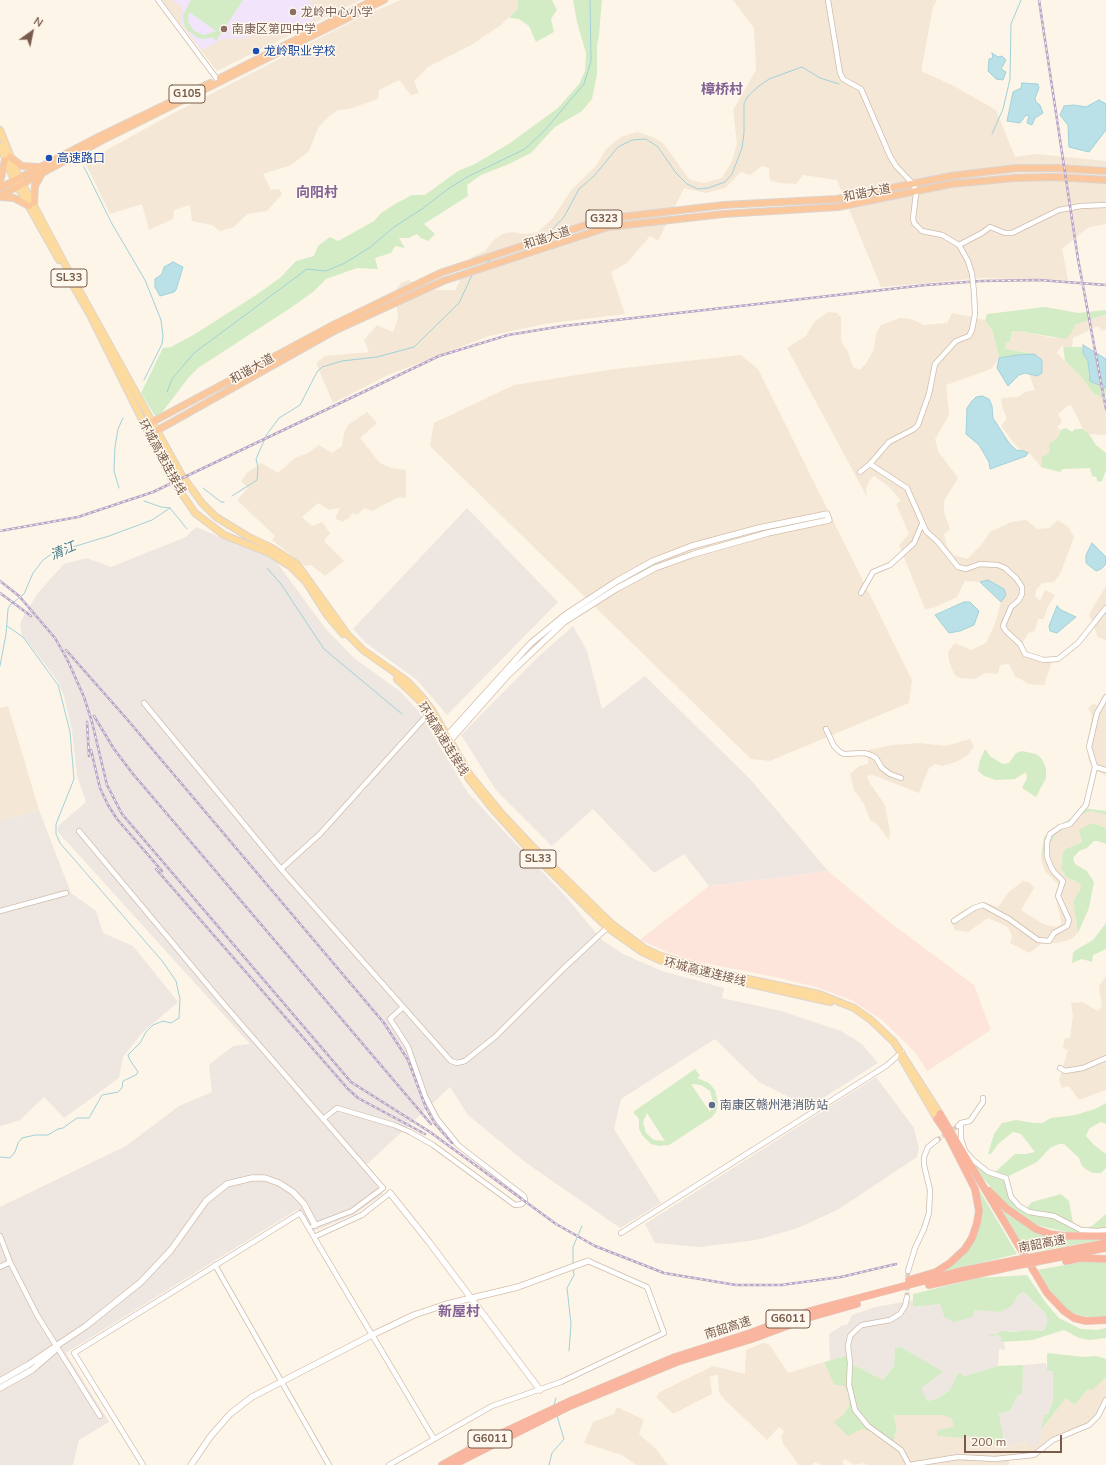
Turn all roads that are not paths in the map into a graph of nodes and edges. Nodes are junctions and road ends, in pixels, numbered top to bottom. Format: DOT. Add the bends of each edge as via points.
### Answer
graph roads {
  1 [pos="158,0"];
  2 [pos="374,0"];
  3 [pos="384,0"];
  4 [pos="828,0"];
  5 [pos="219,81"];
  6 [pos="0,130"];
  7 [pos="0,146"];
  8 [pos="7,158"];
  9 [pos="39,167"];
  10 [pos="1106,171"];
  11 [pos="44,172"];
  12 [pos="17,178"];
  13 [pos="1106,180"];
  14 [pos="0,182"];
  15 [pos="20,185"];
  16 [pos="0,188"];
  17 [pos="916,192"];
  18 [pos="0,196"];
  19 [pos="32,205"];
  20 [pos="1106,205"];
  21 [pos="959,245"];
  22 [pos="153,422"];
  23 [pos="145,426"];
  24 [pos="157,430"];
  25 [pos="149,435"];
  26 [pos="870,464"];
  27 [pos="860,472"];
  28 [pos="922,524"];
  29 [pos="862,593"];
  30 [pos="1106,608"];
  31 [pos="1106,697"];
  32 [pos="144,703"];
  33 [pos="431,712"];
  34 [pos="826,729"];
  35 [pos="447,740"];
  36 [pos="1095,767"];
  37 [pos="1106,770"];
  38 [pos="901,778"];
  39 [pos="79,831"];
  40 [pos="281,869"];
  41 [pos="66,893"];
  42 [pos="0,911"];
  43 [pos="954,921"];
  44 [pos="610,926"];
  45 [pos="403,1007"];
  46 [pos="900,1053"];
  47 [pos="1106,1058"];
  48 [pos="1060,1068"];
  49 [pos="983,1098"];
  50 [pos="938,1116"];
  51 [pos="323,1119"];
  52 [pos="937,1140"];
  53 [pos="960,1158"];
  54 [pos="976,1175"];
  55 [pos="390,1194"];
  56 [pos="314,1226"];
  57 [pos="1106,1230"];
  58 [pos="621,1233"];
  59 [pos="0,1236"];
  60 [pos="1106,1236"];
  61 [pos="315,1238"];
  62 [pos="1106,1243"];
  63 [pos="1106,1248"];
  64 [pos="1106,1259"];
  65 [pos="588,1261"];
  66 [pos="10,1262"];
  67 [pos="1035,1262"];
  68 [pos="215,1265"];
  69 [pos="1018,1265"];
  70 [pos="0,1267"];
  71 [pos="908,1271"];
  72 [pos="907,1297"];
  73 [pos="471,1298"];
  74 [pos="810,1311"];
  75 [pos="1106,1320"];
  76 [pos="1106,1324"];
  77 [pos="372,1335"];
  78 [pos="57,1347"];
  79 [pos="0,1380"];
  80 [pos="282,1382"];
  81 [pos="0,1388"];
  82 [pos="540,1390"];
  83 [pos="1106,1400"];
  84 [pos="569,1404"];
  85 [pos="100,1416"];
  86 [pos="541,1418"];
  87 [pos="434,1439"];
  88 [pos="143,1465"];
  89 [pos="191,1465"];
  90 [pos="329,1465"];
  91 [pos="389,1465"];
  92 [pos="442,1465"];
  93 [pos="454,1465"];
  94 [pos="909,1465"];
  1 -- 5 [label="street"];
  2 -- 5 [label="highway, G105"];
  3 -- 5 [label="highway, G105"];
  4 -- 17 [label="street" via="840,73 843,79 861,89 890,156 914,185"];
  5 -- 9 [label="highway, G105"];
  5 -- 11 [label="highway, G105"];
  6 -- 8 [label="main road"];
  7 -- 8 [label="main road"];
  8 -- 9 [label="highway" via="22,166"];
  8 -- 12 [label="main road, 环城高速连接线"];
  8 -- 14 [label="highway"];
  9 -- 12 [label="highway, G105"];
  10 -- 22 [label="highway, 和谐大道 / G323" via="1016,168 951,176 837,199 724,205 604,219 440,273 335,324"];
  11 -- 15 [label="highway, G105"];
  11 -- 19 [label="highway" via="35,186"];
  12 -- 15 [label="main road, 环城高速连接线 / SL33"];
  12 -- 16 [label="highway, G105"];
  13 -- 17 [label="highway, 和谐大道 / G323" via="1014,178 951,184"];
  15 -- 18 [label="highway, G105"];
  15 -- 19 [label="main road, 环城高速连接线 / SL33"];
  17 -- 21 [label="street" via="914,223 922,231 942,235"];
  17 -- 24 [label="highway, 和谐大道 / G323" via="838,207 723,214 608,227 443,281 336,330"];
  18 -- 19 [label="highway"];
  19 -- 22 [label="main road, 环城高速连接线 / SL33"];
  19 -- 23 [label="main road, 环城高速连接线 / SL33"];
  20 -- 21 [label="street" via="1059,210 1012,233 990,227"];
  21 -- 26 [label="street, bridge" via="972,274 975,314 970,336 956,341 935,364 929,394 918,425 889,442"];
  22 -- 23 [label="highway, 和谐大道 / G323"];
  22 -- 24 [label="main road, 环城高速连接线 / SL33"];
  23 -- 25 [label="main road, 环城高速连接线 / SL33"];
  24 -- 25 [label="highway, 和谐大道 / G323"];
  24 -- 33 [label="main road, 环城高速连接线 / SL33" via="181,474 202,503 216,517 297,564 348,635 363,650 407,681"];
  25 -- 33 [label="main road, 环城高速连接线 / SL33" via="171,478 195,513 224,535 269,553 290,566 306,582 345,638 360,653 403,684"];
  26 -- 27 [label="street"];
  26 -- 28 [label="street" via="907,488"];
  28 -- 29 [label="street" via="914,543 890,565 873,572"];
  28 -- 30 [label="street" via="958,566 966,569 980,564 998,565 1016,578 1022,587 1022,594 1011,607 1003,626 1030,657 1058,659 1078,643"];
  31 -- 36 [label="street" via="1097,713 1089,747"];
  32 -- 40 [label="street"];
  33 -- 35 [label="main road, 环城高速连接线 / SL33"];
  33 -- 40 [label="street" via="320,834"];
  34 -- 38 [label="street" via="834,746 840,752 871,755 882,768"];
  35 -- 35 [label="main road" via="508,675 564,622 616,589 655,568 687,556 768,533 829,520 827,514 759,528 692,546 653,561 617,581 565,614 530,644"];
  35 -- 44 [label="main road, 环城高速连接线 / SL33" via="470,775 502,814"];
  36 -- 37 [label="street"];
  36 -- 43 [label="street" via="1086,805 1070,824 1050,834 1047,842 1047,857 1051,867 1063,880 1058,896 1069,920 1067,926 1054,933 1049,941 1038,940 1009,919 983,905"];
  39 -- 51 [label="street"];
  40 -- 45 [label="street"];
  41 -- 42 [label="street"];
  44 -- 45 [label="street" via="562,969 516,1018 465,1061 457,1064 451,1061"];
  44 -- 46 [label="main road, 环城高速连接线 / SL33" via="661,956 720,973 819,994 848,1006 885,1032"];
  45 -- 51 [label="street" via="390,1019 408,1047 430,1107 440,1124 458,1145 524,1196 525,1200 522,1204 515,1205 433,1145 405,1130 337,1108"];
  46 -- 50 [label="main road, 环城高速连接线 / SL33"];
  46 -- 58 [label="street" via="886,1066"];
  47 -- 48 [label="street" via="1083,1068 1065,1071"];
  49 -- 57 [label="street" via="970,1121 959,1125 965,1151 973,1160 988,1172 1006,1178 1011,1197 1029,1212 1054,1216 1081,1230"];
  50 -- 53 [label="highway"];
  50 -- 54 [label="highway"];
  51 -- 56 [label="street" via="383,1188 352,1211"];
  52 -- 71 [label="street" via="928,1147 924,1157 930,1190 929,1213"];
  53 -- 74 [label="highway" via="975,1189 979,1210 972,1238 959,1256 936,1272"];
  53 -- 76 [label="highway" via="1055,1309 1076,1322 1090,1325"];
  54 -- 60 [label="highway" via="1007,1209 1036,1228 1050,1234 1065,1236"];
  54 -- 75 [label="highway" via="1036,1277 1055,1302 1074,1318 1086,1321"];
  55 -- 68 [label="street" via="362,1215 314,1238 300,1213"];
  55 -- 73 [label="main road"];
  56 -- 78 [label="main road" via="302,1206 278,1185 252,1180 228,1186 208,1203 173,1252 143,1284 88,1328"];
  59 -- 66 [label="street"];
  61 -- 77 [label="street"];
  62 -- 67 [label="highway, 南韶高速 / G6011"];
  63 -- 67 [label="highway, 南韶高速 / G6011"];
  64 -- 67 [label="highway" via="1081,1258"];
  65 -- 73 [label="main road" via="518,1287"];
  65 -- 82 [label="street" via="647,1287 664,1333"];
  66 -- 70 [label="street"];
  66 -- 78 [label="street" via="37,1315"];
  67 -- 69 [label="highway, 南韶高速 / G6011, bridge"];
  68 -- 80 [label="street"];
  68 -- 88 [label="street" via="74,1353"];
  69 -- 74 [label="highway, 南韶高速 / G6011" via="961,1271"];
  69 -- 84 [label="highway, 南韶高速 / G6011" via="895,1293 811,1317 752,1339 677,1362"];
  72 -- 94 [label="street" via="900,1314 890,1320 862,1325 850,1336 848,1346 849,1385 855,1410 868,1426 901,1450"];
  73 -- 77 [label="main road" via="414,1315"];
  73 -- 82 [label="main road"];
  74 -- 84 [label="highway, 南韶高速 / G6011" via="675,1356"];
  77 -- 80 [label="main road"];
  77 -- 87 [label="street"];
  78 -- 79 [label="main road"];
  78 -- 81 [label="main road" via="32,1370"];
  78 -- 85 [label="street"];
  80 -- 89 [label="main road" via="252,1397 230,1414"];
  80 -- 90 [label="street"];
  82 -- 87 [label="street" via="492,1406"];
  83 -- 94 [label="street" via="1098,1416 1089,1425 1054,1440 1034,1455 1000,1459 958,1457"];
  84 -- 86 [label="highway, 南韶高速 / G6011"];
  86 -- 92 [label="highway, 南韶高速 / G6011" via="485,1442"];
  86 -- 93 [label="highway, 南韶高速 / G6011"];
  87 -- 91 [label="street"];
}
